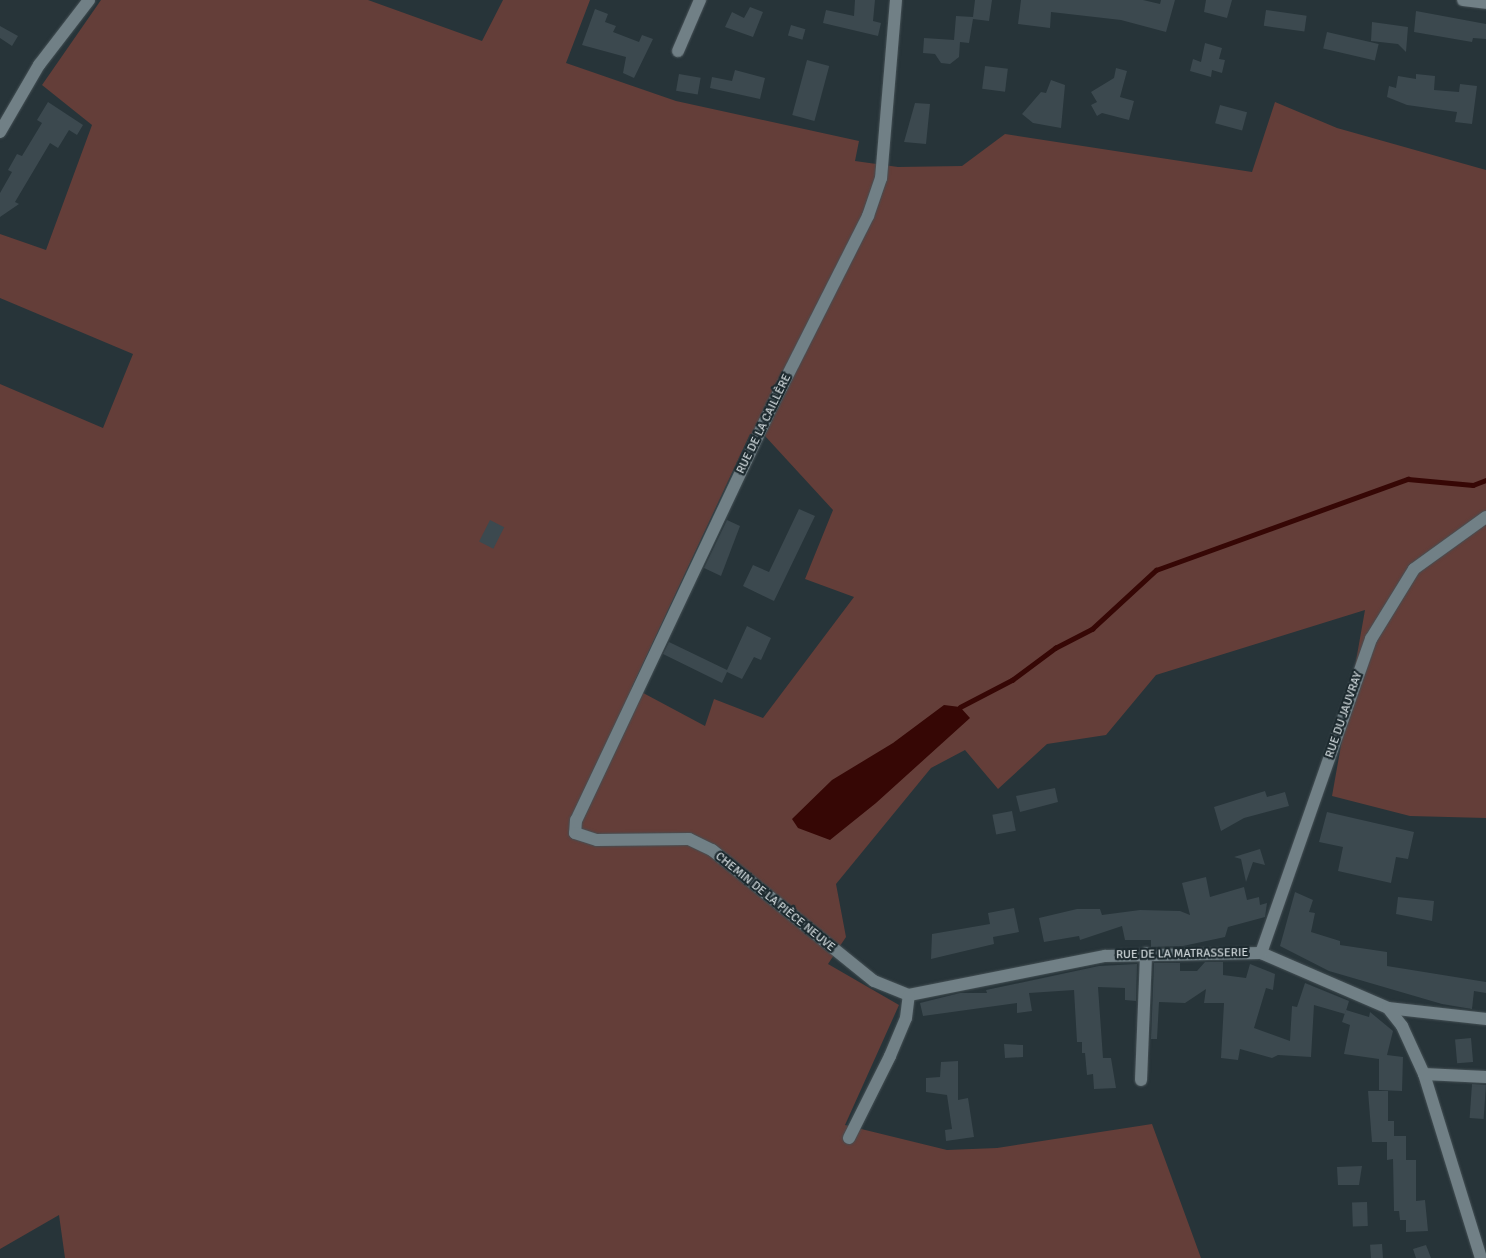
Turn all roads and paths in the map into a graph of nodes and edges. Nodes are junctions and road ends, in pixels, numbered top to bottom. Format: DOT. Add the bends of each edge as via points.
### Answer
graph roads {
  1 [pos="89,0"];
  2 [pos="700,0"];
  3 [pos="896,0"];
  4 [pos="1463,0"];
  5 [pos="1486,3"];
  6 [pos="678,52"];
  7 [pos="0,132"];
  8 [pos="1486,517"];
  9 [pos="575,833"];
  10 [pos="1146,953"];
  11 [pos="1261,953"];
  12 [pos="909,995"];
  13 [pos="1388,1008"];
  14 [pos="1486,1019"];
  15 [pos="1424,1074"];
  16 [pos="1486,1077"];
  17 [pos="1141,1080"];
  18 [pos="849,1138"];
  19 [pos="1481,1258"];
  1 -- 7 [label="street" via="38,65"];
  2 -- 6 [label="street"];
  3 -- 9 [label="street, RUE DE LA CAILLÈRE" via="881,178 868,216 764,422 576,820"];
  4 -- 5 [label="street"];
  8 -- 11 [label="street, RUE DU JAUVRAY" via="1414,569 1371,639"];
  9 -- 12 [label="street, CHEMIN DE LA PIÈCE NEUVE" via="597,840 689,839 712,850 874,981"];
  10 -- 11 [label="street, RUE DE LA MATRASSERIE"];
  10 -- 12 [label="street, RUE DE LA MATRASSERIE" via="1105,956"];
  10 -- 17 [label="street"];
  11 -- 13 [label="street, RUE DE LA MATRASSERIE"];
  12 -- 18 [label="street" via="906,1018"];
  13 -- 14 [label="street, RUE DE LA MATRASSERIE"];
  13 -- 15 [label="street, RUE DE LA MATRASSERIE" via="1402,1026"];
  15 -- 16 [label="street"];
  15 -- 19 [label="street, RUE DE LA MATRASSERIE"];
}
